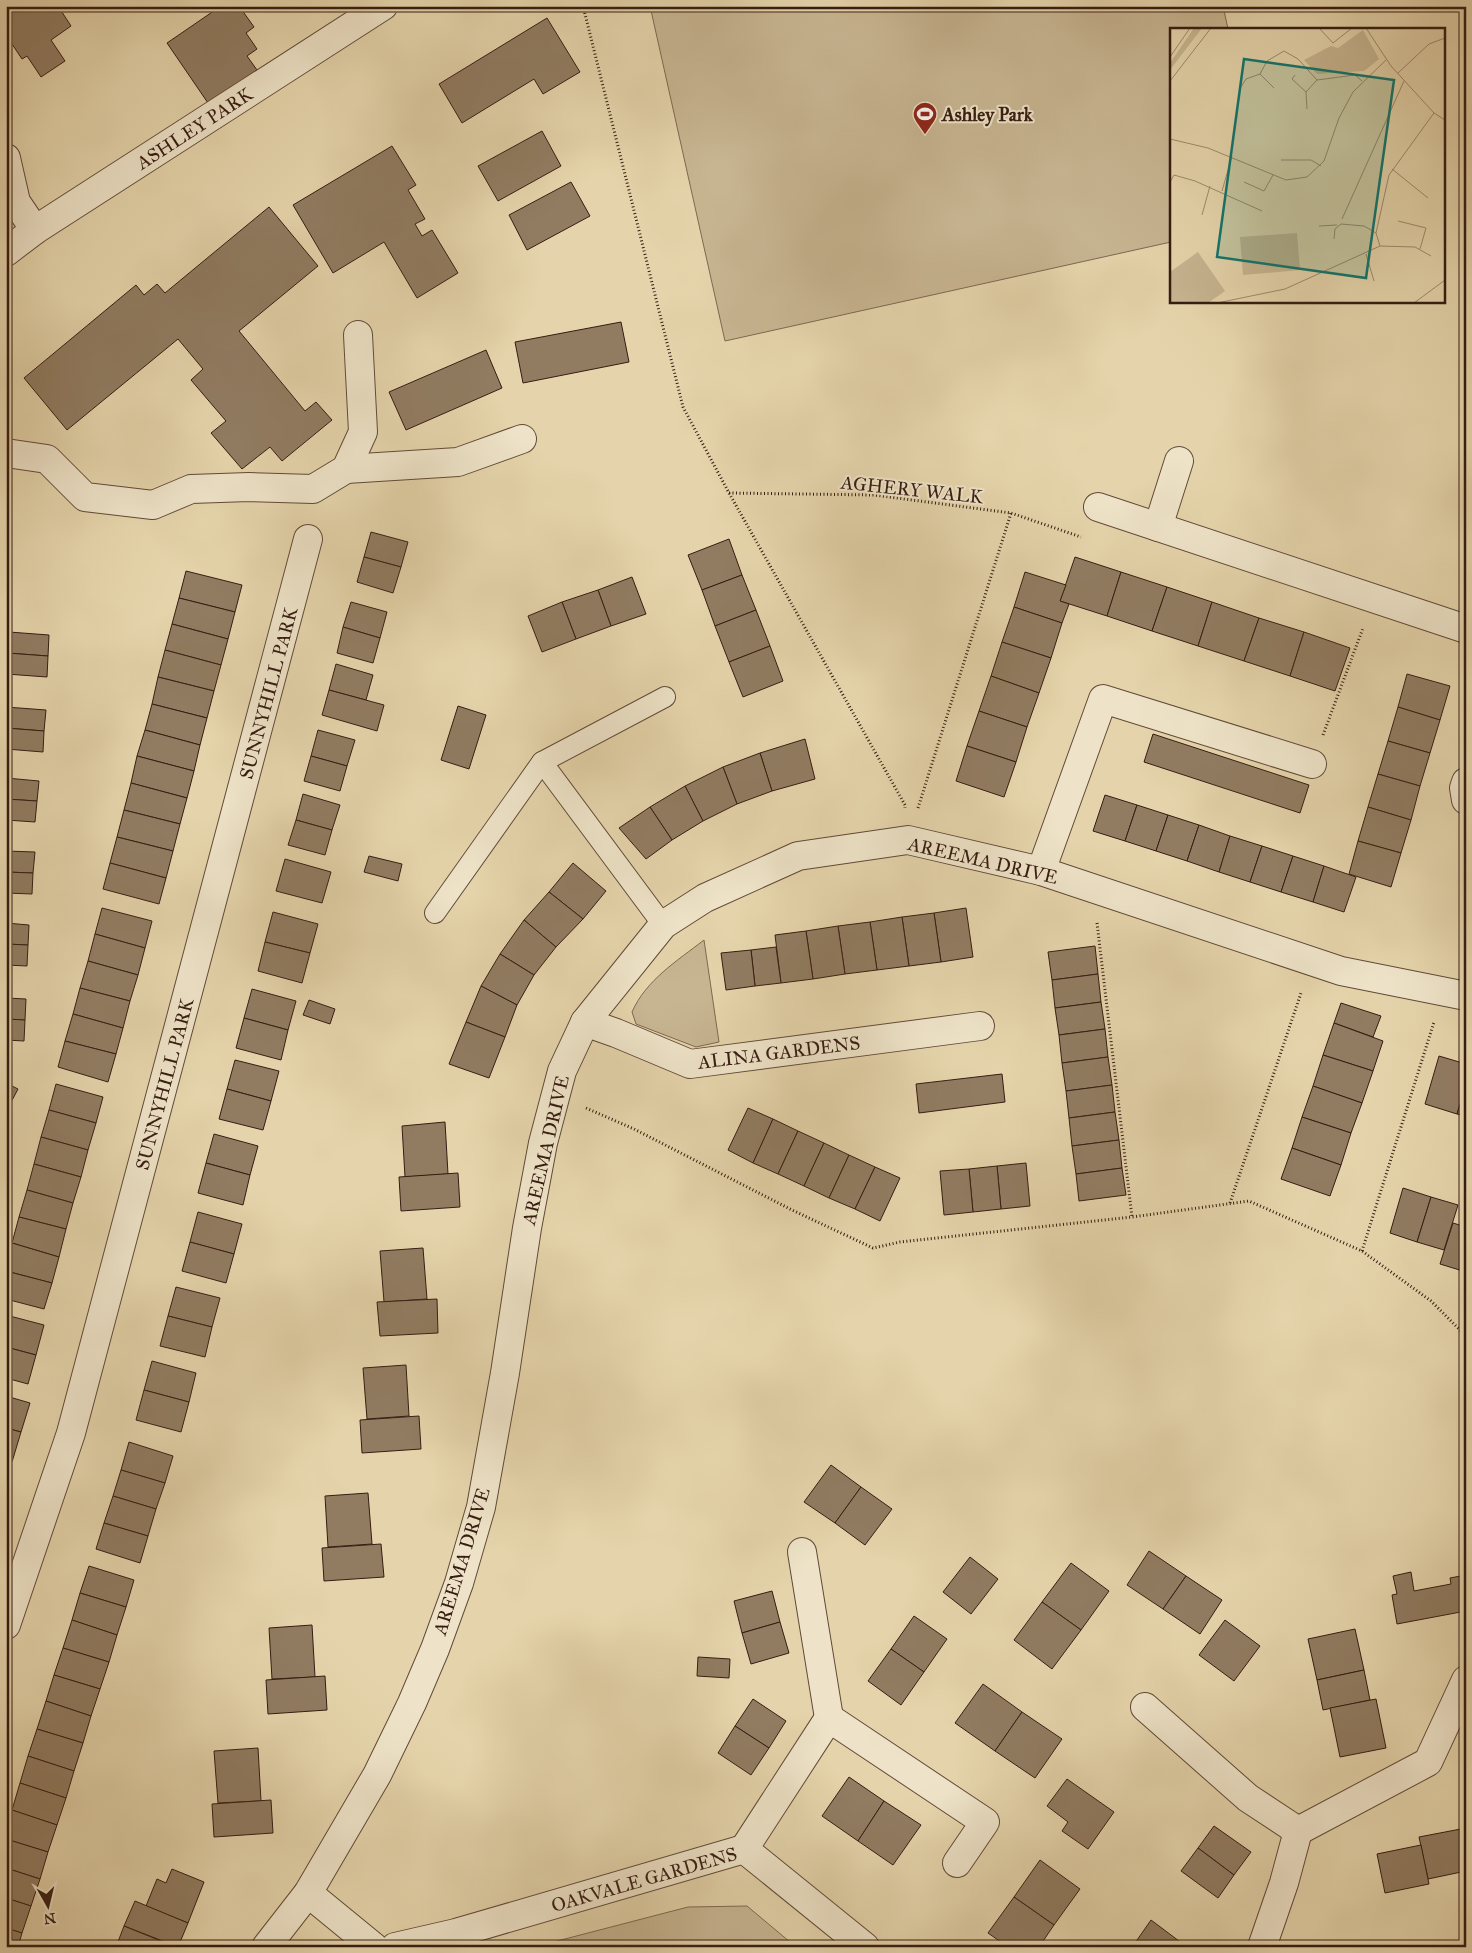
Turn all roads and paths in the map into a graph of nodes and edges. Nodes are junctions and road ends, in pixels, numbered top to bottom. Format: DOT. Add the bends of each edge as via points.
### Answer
graph roads {
  1 [pos="383,6"];
  2 [pos="583,6"];
  3 [pos="6,158"];
  4 [pos="35,230"];
  5 [pos="6,252"];
  6 [pos="358,335"];
  7 [pos="522,440"];
  8 [pos="6,452"];
  9 [pos="1179,461"];
  10 [pos="346,469"];
  11 [pos="729,493"];
  12 [pos="1098,507"];
  13 [pos="1011,513"];
  14 [pos="1158,527"];
  15 [pos="308,539"];
  16 [pos="1088,539"];
  17 [pos="1363,626"];
  18 [pos="1466,629"];
  19 [pos="665,697"];
  20 [pos="542,762"];
  21 [pos="1312,764"];
  22 [pos="1466,782"];
  23 [pos="1466,800"];
  24 [pos="908,840"];
  25 [pos="1041,871"];
  26 [pos="435,913"];
  27 [pos="1096,918"];
  28 [pos="663,925"];
  29 [pos="1303,984"];
  30 [pos="1464,989"];
  31 [pos="1435,1018"];
  32 [pos="585,1022"];
  33 [pos="980,1026"];
  34 [pos="582,1106"];
  35 [pos="1230,1203"];
  36 [pos="1132,1217"];
  37 [pos="1362,1250"];
  38 [pos="1466,1336"];
  39 [pos="802,1552"];
  40 [pos="6,1625"];
  41 [pos="1466,1680"];
  42 [pos="1145,1707"];
  43 [pos="829,1718"];
  44 [pos="1298,1831"];
  45 [pos="744,1849"];
  46 [pos="957,1863"];
  47 [pos="308,1893"];
  48 [pos="266,1947"];
  49 [pos="374,1947"];
  50 [pos="395,1947"];
  51 [pos="865,1947"];
  52 [pos="1262,1947"];
  1 -- 4 [label="street, ASHLEY PARK"];
  2 -- 11 [label="path" via="683,407"];
  3 -- 4 [label="street" via="16,202"];
  4 -- 5 [label="street, ASHLEY PARK"];
  6 -- 10 [label="street" via="363,432"];
  7 -- 10 [label="street" via="458,462"];
  8 -- 10 [label="street" via="47,459 85,497 153,504 191,489 314,489"];
  9 -- 14 [label="street"];
  11 -- 13 [label="path, AGHERY WALK" via="874,495"];
  11 -- 24 [label="path" via="905,804"];
  12 -- 14 [label="street"];
  13 -- 16 [label="path, AGHERY WALK"];
  13 -- 24 [label="path"];
  14 -- 18 [label="street"];
  15 -- 40 [label="street, SUNNYHILL PARK" via="71,1432"];
  17 -- 21 [label="path"];
  19 -- 20 [label="lane"];
  20 -- 26 [label="lane"];
  20 -- 28 [label="lane"];
  21 -- 25 [label="street" via="1104,699"];
  22 -- 23 [label="street"];
  24 -- 25 [label="street, AREEMA DRIVE"];
  24 -- 28 [label="street, AREEMA DRIVE" via="798,856 705,898"];
  25 -- 30 [label="street, AREEMA DRIVE" via="1341,970"];
  27 -- 36 [label="path"];
  28 -- 32 [label="street, AREEMA DRIVE"];
  29 -- 35 [label="path"];
  31 -- 37 [label="path"];
  32 -- 33 [label="street, ALINA GARDENS" via="690,1064"];
  32 -- 47 [label="street, AREEMA DRIVE" via="562,1071 543,1143 480,1507 458,1583 435,1649 408,1711 377,1775"];
  34 -- 36 [label="path" via="873,1248 900,1242"];
  35 -- 36 [label="path"];
  35 -- 37 [label="path" via="1249,1200"];
  37 -- 38 [label="path" via="1431,1301"];
  39 -- 43 [label="street"];
  41 -- 44 [label="street" via="1428,1762"];
  42 -- 44 [label="street" via="1248,1798"];
  43 -- 45 [label="street"];
  43 -- 46 [label="street" via="985,1822"];
  44 -- 52 [label="street"];
  45 -- 50 [label="street, OAKVALE GARDENS" via="456,1933"];
  45 -- 51 [label="street, OAKVALE GARDENS"];
  47 -- 48 [label="street, AREEMA DRIVE"];
  47 -- 49 [label="street"];
}
